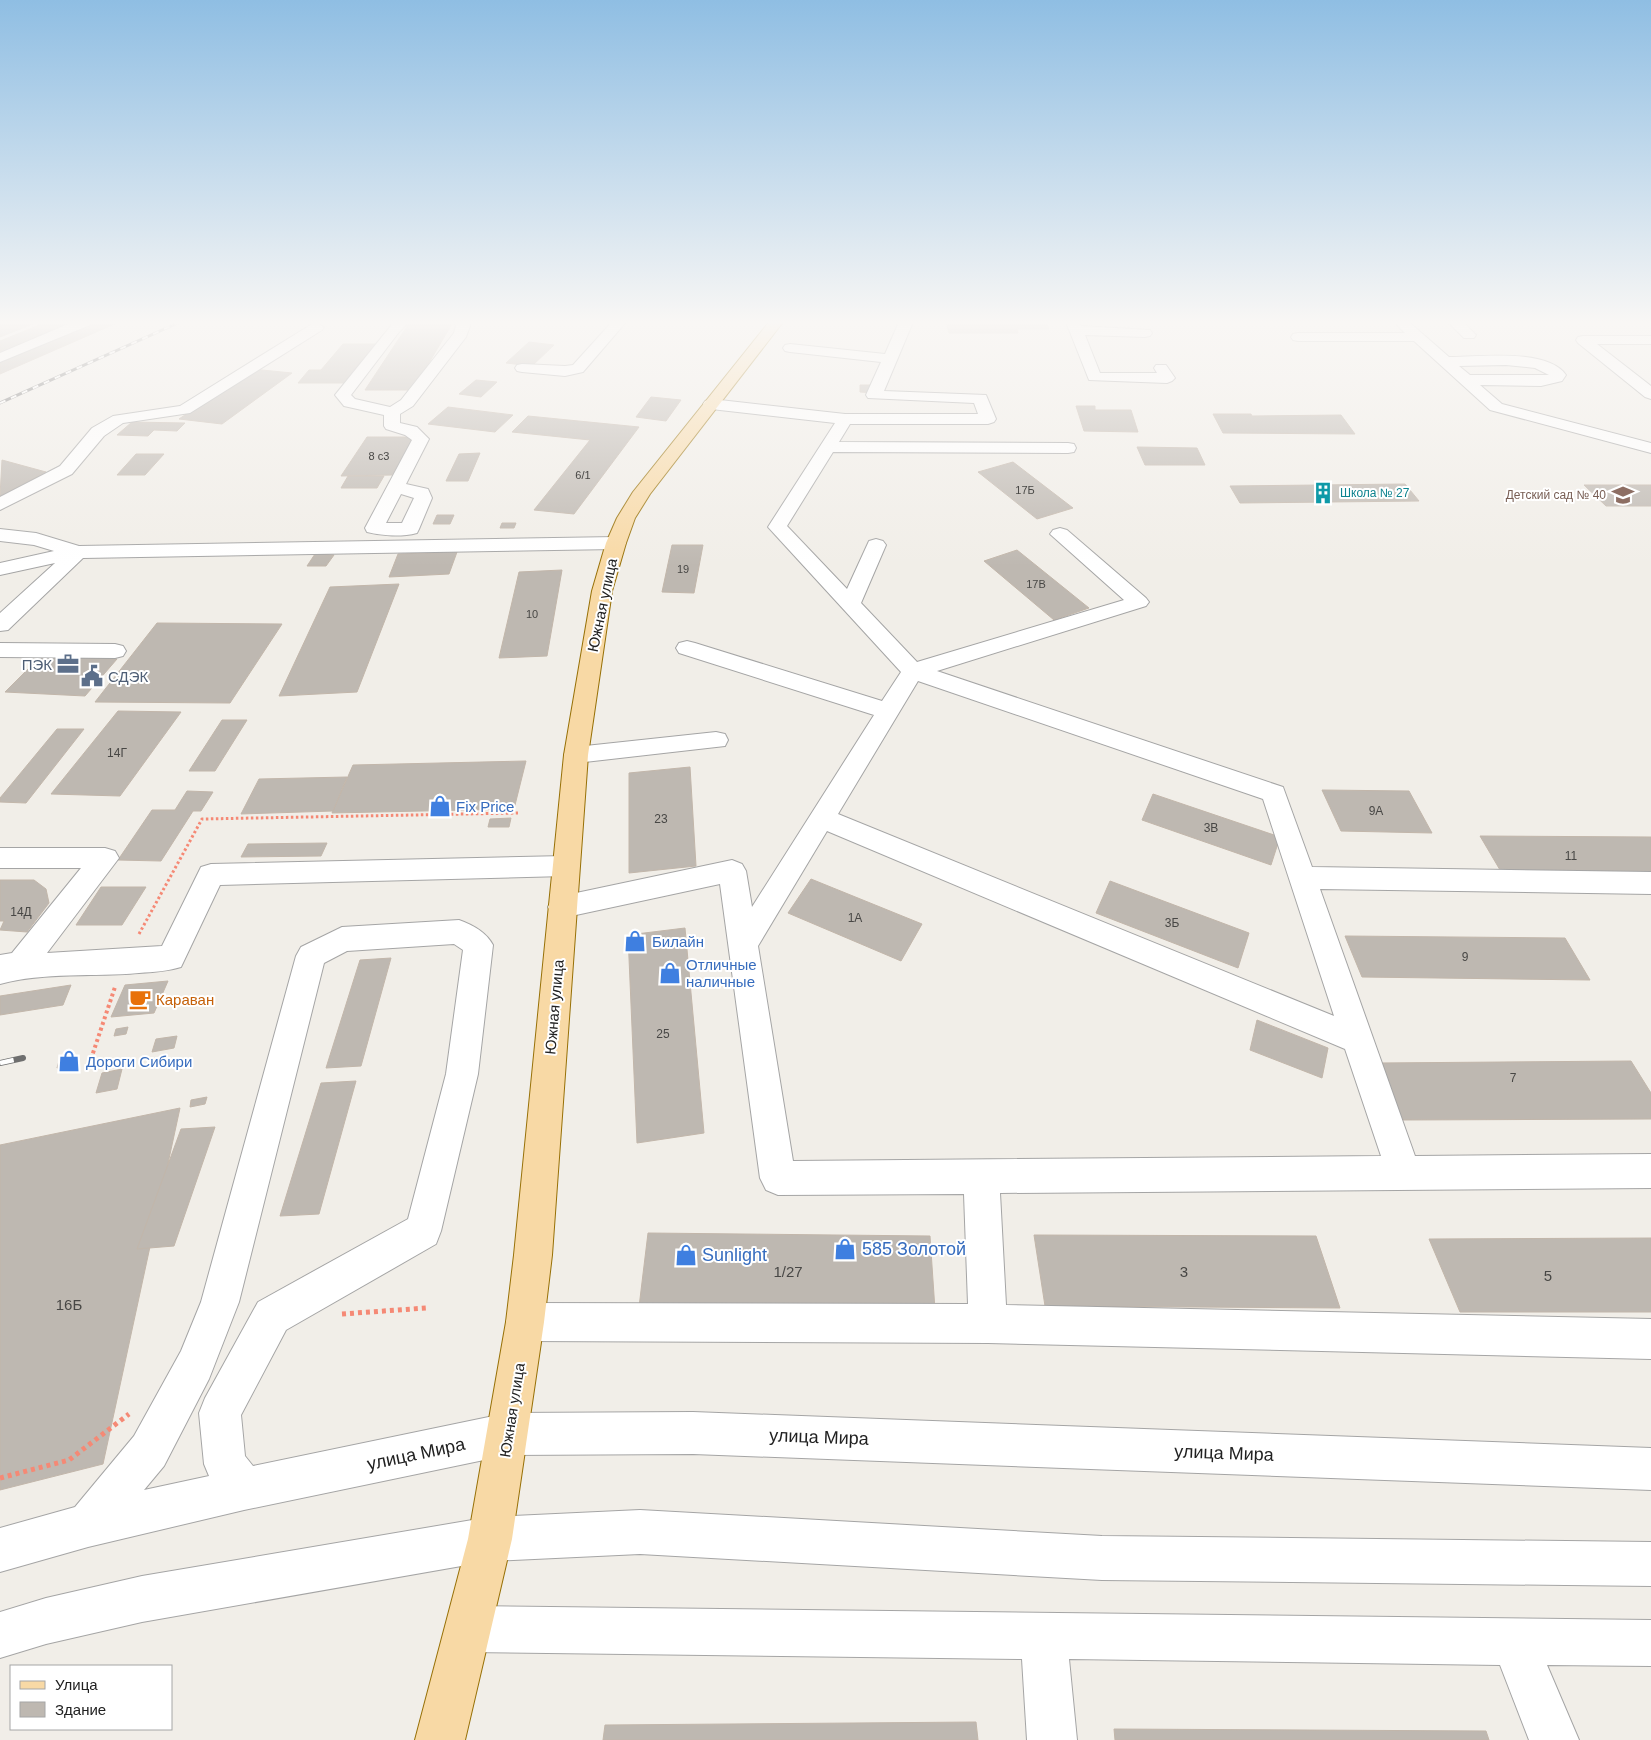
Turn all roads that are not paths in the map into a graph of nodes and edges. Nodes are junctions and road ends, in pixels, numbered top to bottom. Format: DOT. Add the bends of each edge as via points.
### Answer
graph roads {
  1 [pos="195,403"];
  2 [pos="351,403"];
  3 [pos="406,403"];
  4 [pos="982,403"];
  5 [pos="1492,403"];
  6 [pos="711,404"];
  7 [pos="392,412"];
  8 [pos="845,419"];
  9 [pos="827,447"];
  10 [pos="1068,448"];
  11 [pos="1651,448"];
  12 [pos="394,488"];
  13 [pos="0,504"];
  14 [pos="445,529"];
  15 [pos="1060,534"];
  16 [pos="0,535"];
  17 [pos="616,543"];
  18 [pos="492,544"];
  19 [pos="876,545"];
  20 [pos="78,552"];
  21 [pos="0,569"];
  22 [pos="850,604"];
  23 [pos="0,625"];
  24 [pos="687,648"];
  25 [pos="115,651"];
  26 [pos="2,652"];
  27 [pos="913,671"];
  28 [pos="888,711"];
  29 [pos="716,740"];
  30 [pos="576,755"];
  31 [pos="822,818"];
  32 [pos="0,858"];
  33 [pos="565,866"];
  34 [pos="1302,878"];
  35 [pos="1651,883"];
  36 [pos="562,908"];
  37 [pos="743,945"];
  38 [pos="6,967"];
  39 [pos="1358,1040"];
  40 [pos="1651,1172"];
  41 [pos="1404,1173"];
  42 [pos="981,1177"];
  43 [pos="526,1322"];
  44 [pos="988,1324"];
  45 [pos="1651,1339"];
  46 [pos="508,1434"];
  47 [pos="1651,1469"];
  48 [pos="244,1489"];
  49 [pos="88,1525"];
  50 [pos="490,1539"];
  51 [pos="0,1550"];
  52 [pos="1651,1564"];
  53 [pos="469,1629"];
  54 [pos="0,1635"];
  55 [pos="1044,1636"];
  56 [pos="1514,1642"];
  57 [pos="1651,1643"];
  58 [pos="440,1740"];
  59 [pos="1052,1740"];
  60 [pos="1554,1740"];
  1 -- 13 [label="street" via="184,410 119,419 98,432 66,470"];
  2 -- 7 [label="street"];
  3 -- 7 [label="street"];
  4 -- 8 [label="street" via="988,419"];
  5 -- 11 [label="street" via="1496,407"];
  6 -- 8 [label="street"];
  6 -- 17 [label="main road, Южная улица" via="642,492"];
  7 -- 12 [label="street" via="392,426 411,431 421,439"];
  8 -- 9 [label="street"];
  9 -- 10 [label="street"];
  9 -- 22 [label="street" via="777,526"];
  12 -- 12 [label="street" via="422,493 418,529 374,528"];
  14 -- 18 [label="street"];
  15 -- 27 [label="street" via="1140,602"];
  16 -- 20 [label="street" via="36,539"];
  17 -- 18 [label="street"];
  17 -- 30 [label="main road, Южная улица" via="602,591"];
  18 -- 20 [label="street"];
  19 -- 22 [label="street"];
  20 -- 21 [label="street"];
  20 -- 23 [label="street"];
  22 -- 27 [label="street"];
  24 -- 28 [label="street"];
  25 -- 26 [label="street"];
  27 -- 28 [label="street"];
  27 -- 34 [label="street" via="1274,793"];
  28 -- 31 [label="street"];
  29 -- 30 [label="street"];
  30 -- 33 [label="main road, Южная улица"];
  31 -- 37 [label="street"];
  31 -- 39 [label="street"];
  32 -- 38 [label="street" via="106,858"];
  33 -- 36 [label="main road, Южная улица"];
  33 -- 38 [label="street" via="211,875 171,958"];
  34 -- 35 [label="street"];
  34 -- 39 [label="street"];
  36 -- 37 [label="street" via="732,871"];
  36 -- 43 [label="main road, Южная улица"];
  37 -- 42 [label="street" via="778,1178"];
  39 -- 41 [label="street"];
  40 -- 41 [label="street"];
  41 -- 42 [label="street"];
  42 -- 44 [label="street"];
  43 -- 44 [label="street"];
  43 -- 46 [label="main road, Южная улица"];
  44 -- 45 [label="street"];
  46 -- 47 [label="street, улица Мира" via="693,1433"];
  46 -- 48 [label="street, улица Мира"];
  46 -- 50 [label="main road, Южная улица"];
  48 -- 49 [label="street, улица Мира"];
  48 -- 49 [label="street" via="225,1464 220,1414 272,1316 423,1230 462,1074 478,945 459,932 342,939 311,956 217,1311 195,1365 149,1451"];
  49 -- 51 [label="street, улица Мира"];
  50 -- 52 [label="street" via="640,1532 1102,1558"];
  50 -- 53 [label="main road, Южная улица"];
  50 -- 54 [label="street" via="142,1599"];
  53 -- 55 [label="street"];
  53 -- 58 [label="main road, Южная улица"];
  55 -- 56 [label="street"];
  55 -- 59 [label="street"];
  56 -- 57 [label="street"];
  56 -- 60 [label="street"];
}
